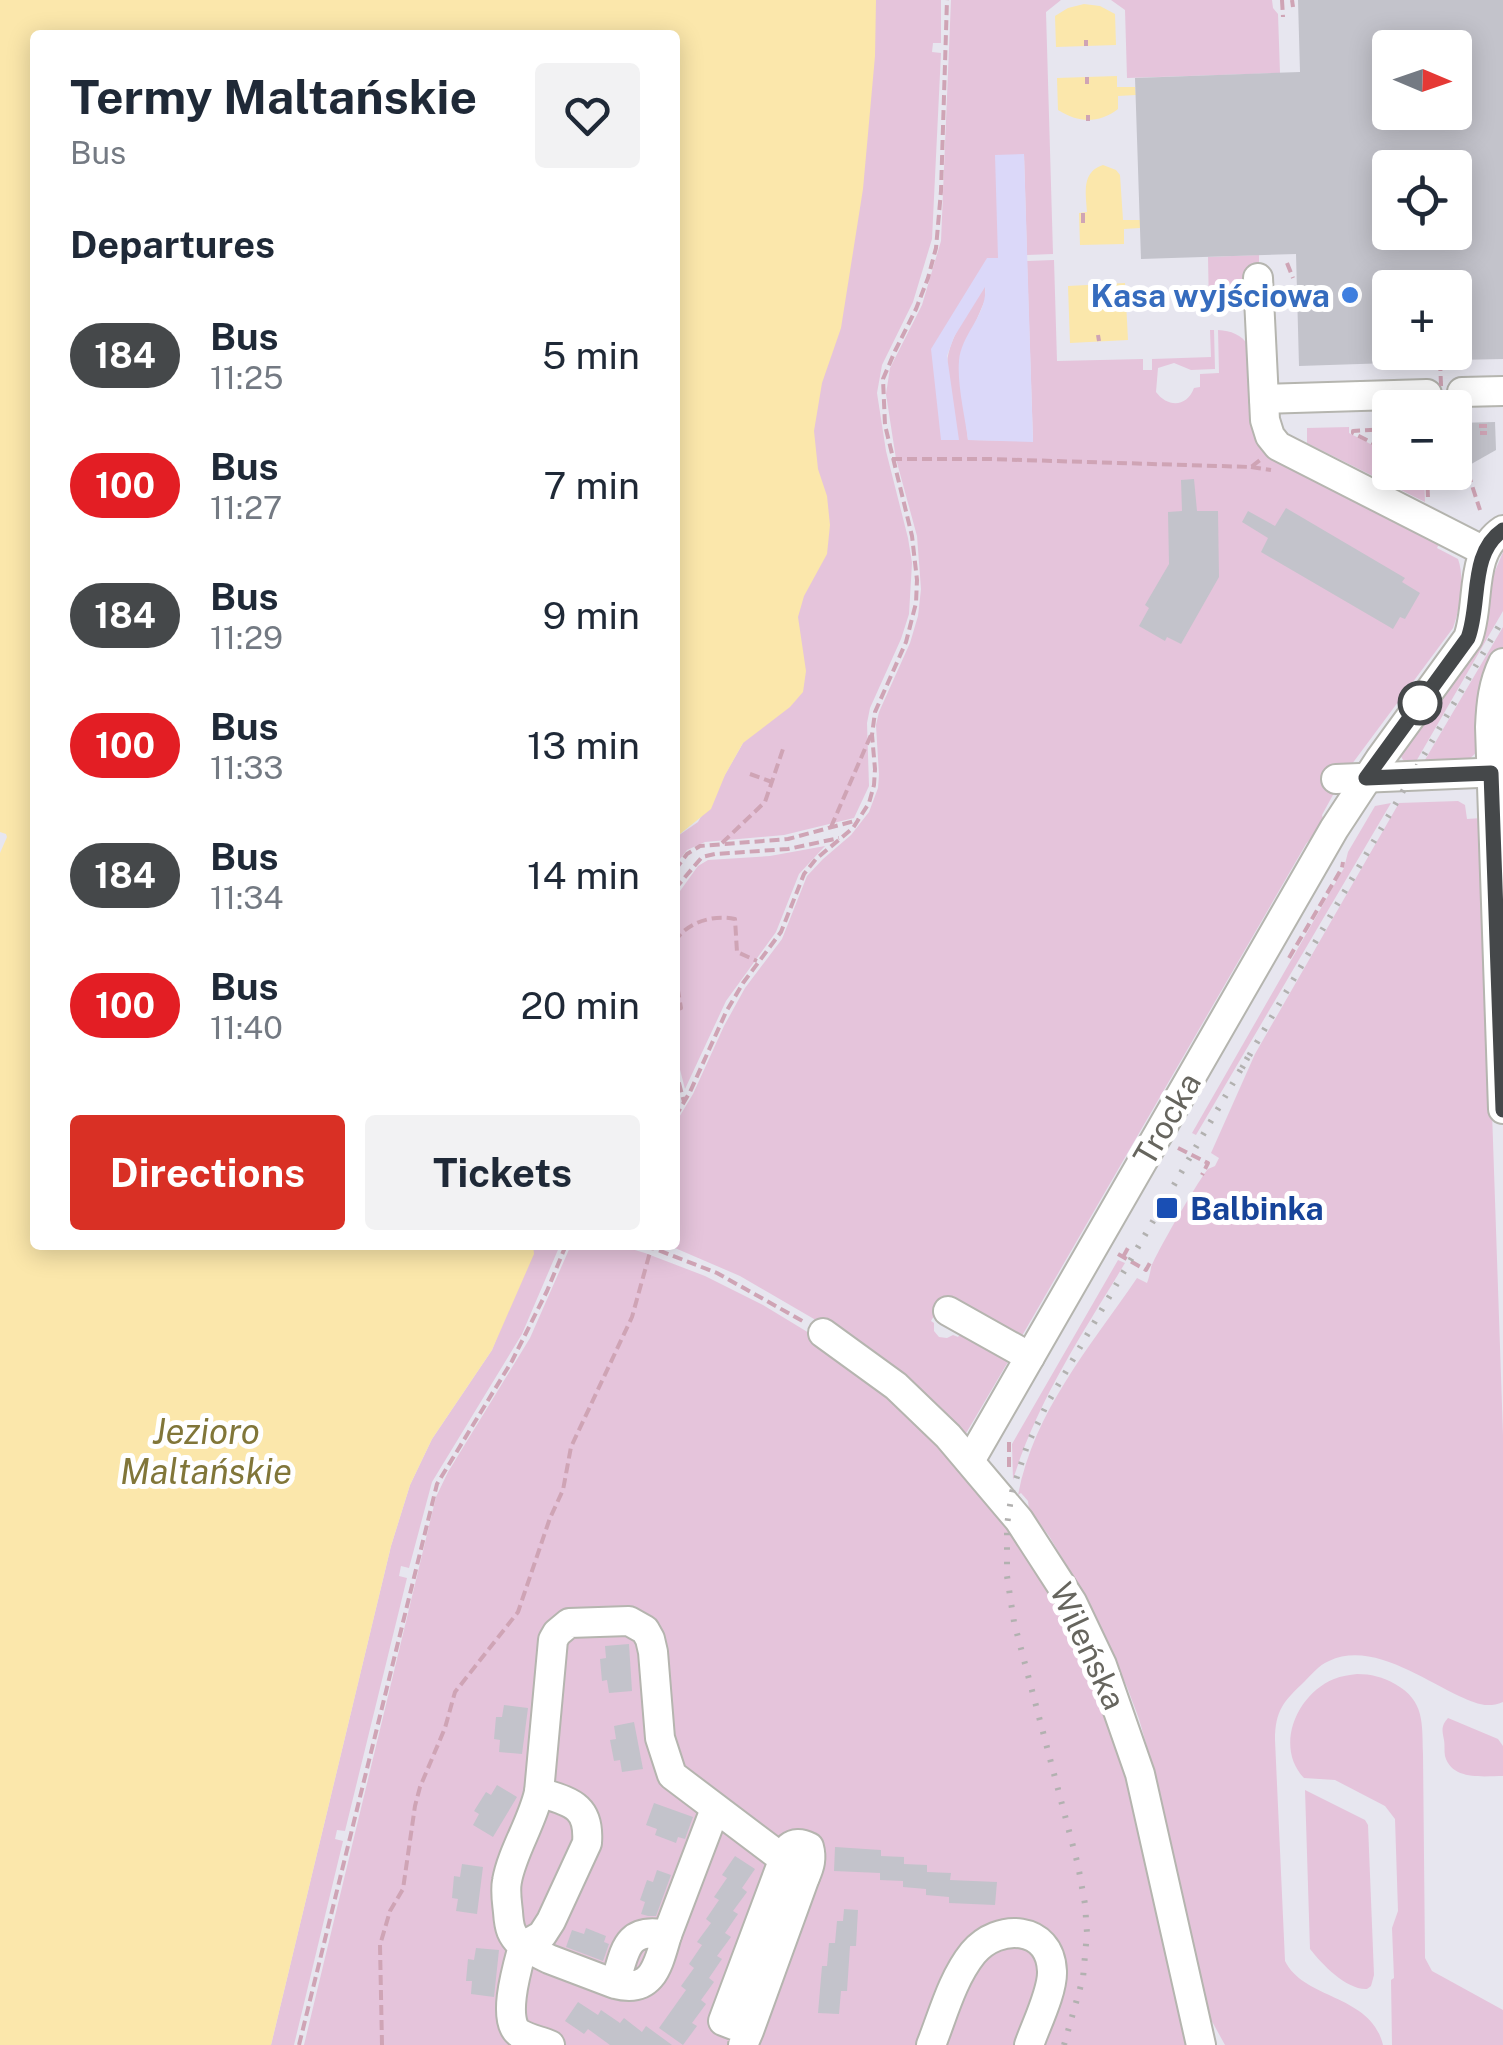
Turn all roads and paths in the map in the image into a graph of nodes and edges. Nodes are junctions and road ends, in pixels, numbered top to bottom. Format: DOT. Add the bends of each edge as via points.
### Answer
graph roads {
  1 [pos="947,0"];
  2 [pos="1282,0"];
  3 [pos="1292,0"];
  4 [pos="1292,8"];
  5 [pos="1283,17"];
  6 [pos="1083,213"];
  7 [pos="1084,222"];
  8 [pos="1287,263"];
  9 [pos="1258,278"];
  10 [pos="1293,278"];
  11 [pos="1503,391"];
  12 [pos="1472,395"];
  13 [pos="1264,398"];
  14 [pos="1372,398"];
  15 [pos="1479,426"];
  16 [pos="1486,426"];
  17 [pos="1372,430"];
  18 [pos="1480,433"];
  19 [pos="1487,433"];
  20 [pos="1372,443"];
  21 [pos="1278,446"];
  22 [pos="892,459"];
  23 [pos="1472,485"];
  24 [pos="1428,490"];
  25 [pos="1428,508"];
  26 [pos="1480,510"];
  27 [pos="1494,540"];
  28 [pos="1503,663"];
  29 [pos="872,732"];
  30 [pos="784,746"];
  31 [pos="1497,773"];
  32 [pos="750,774"];
  33 [pos="1366,778"];
  34 [pos="1336,779"];
  35 [pos="772,782"];
  36 [pos="858,820"];
  37 [pos="831,828"];
  38 [pos="842,837"];
  39 [pos="722,843"];
  40 [pos="1345,852"];
  41 [pos="680,863"];
  42 [pos="680,882"];
  43 [pos="680,934"];
  44 [pos="759,962"];
  45 [pos="1284,967"];
  46 [pos="680,1087"];
  47 [pos="684,1102"];
  48 [pos="680,1108"];
  49 [pos="1503,1109"];
  50 [pos="1178,1148"];
  51 [pos="1202,1174"];
  52 [pos="1126,1239"];
  53 [pos="1129,1246"];
  54 [pos="564,1250"];
  55 [pos="648,1250"];
  56 [pos="659,1250"];
  57 [pos="1123,1257"];
  58 [pos="1152,1260"];
  59 [pos="948,1311"];
  60 [pos="822,1333"];
  61 [pos="1030,1356"];
  62 [pos="1008,1442"];
  63 [pos="970,1461"];
  64 [pos="1009,1473"];
  65 [pos="540,1792"];
  66 [pos="714,1809"];
  67 [pos="523,1946"];
  68 [pos="732,2035"];
  69 [pos="300,2045"];
  70 [pos="382,2045"];
  71 [pos="550,2045"];
  72 [pos="931,2045"];
  73 [pos="1029,2045"];
  74 [pos="1200,2045"];
  1 -- 22 [label="path" via="938,230 928,278 883,380"];
  2 -- 5 [label="path"];
  3 -- 4 [label="path"];
  6 -- 7 [label="path"];
  8 -- 10 [label="path"];
  9 -- 13 [label="street"];
  11 -- 12 [label="street"];
  13 -- 14 [label="street"];
  13 -- 21 [label="street" via="1265,420"];
  15 -- 16 [label="path"];
  17 -- 20 [label="path" via="1352,433"];
  18 -- 19 [label="path"];
  21 -- 22 [label="path" via="1250,467"];
  21 -- 27 [label="street"];
  22 -- 29 [label="path" via="916,560 916,603"];
  23 -- 26 [label="path"];
  24 -- 25 [label="path"];
  27 -- 33 [label="street, Trocka" via="1468,638"];
  28 -- 31 [label="street" via="1491,700"];
  29 -- 36 [label="path" via="874,785"];
  29 -- 37 [label="path"];
  30 -- 35 [label="path"];
  31 -- 33 [label="street"];
  31 -- 49 [label="street"];
  32 -- 35 [label="path"];
  33 -- 34 [label="street"];
  33 -- 61 [label="street, Trocka"];
  35 -- 39 [label="path" via="765,802"];
  36 -- 37 [label="path"];
  36 -- 38 [label="path"];
  37 -- 39 [label="path"];
  38 -- 42 [label="path" via="702,857"];
  38 -- 44 [label="path" via="804,874 782,932"];
  39 -- 41 [label="path" via="700,846"];
  40 -- 45 [label="path"];
  43 -- 44 [label="path" via="688,926 734,918 737,952"];
  44 -- 47 [label="path" via="726,1012"];
  46 -- 47 [label="path"];
  47 -- 48 [label="path"];
  50 -- 51 [label="path" via="1208,1163"];
  52 -- 57 [label="path" via="1118,1254"];
  53 -- 57 [label="path"];
  54 -- 69 [label="path" via="512,1362 436,1484"];
  55 -- 70 [label="path" via="632,1317 571,1447 526,1594 510,1625 455,1692 420,1788 403,1889 380,1945"];
  56 -- 60 [label="path" via="717,1273"];
  57 -- 58 [label="path" via="1146,1270"];
  59 -- 61 [label="street"];
  60 -- 63 [label="street, Wileńska" via="896,1386"];
  61 -- 63 [label="street, Trocka"];
  62 -- 64 [label="path"];
  63 -- 74 [label="street, Wileńska" via="1063,1588 1116,1700 1144,1791"];
  65 -- 66 [label="street" via="556,1633 569,1623 629,1621 650,1639 660,1738 672,1775"];
  65 -- 67 [label="street" via="507,1877 509,1926"];
  65 -- 67 [label="street" via="578,1808 587,1842 551,1921"];
  66 -- 67 [label="street" via="666,1935 644,1933 629,1942 615,1984"];
  66 -- 68 [label="street" via="789,1866"];
  67 -- 71 [label="street" via="512,2024"];
  72 -- 73 [label="street" via="973,1953 1004,1932 1035,1937 1052,1970"];
}
